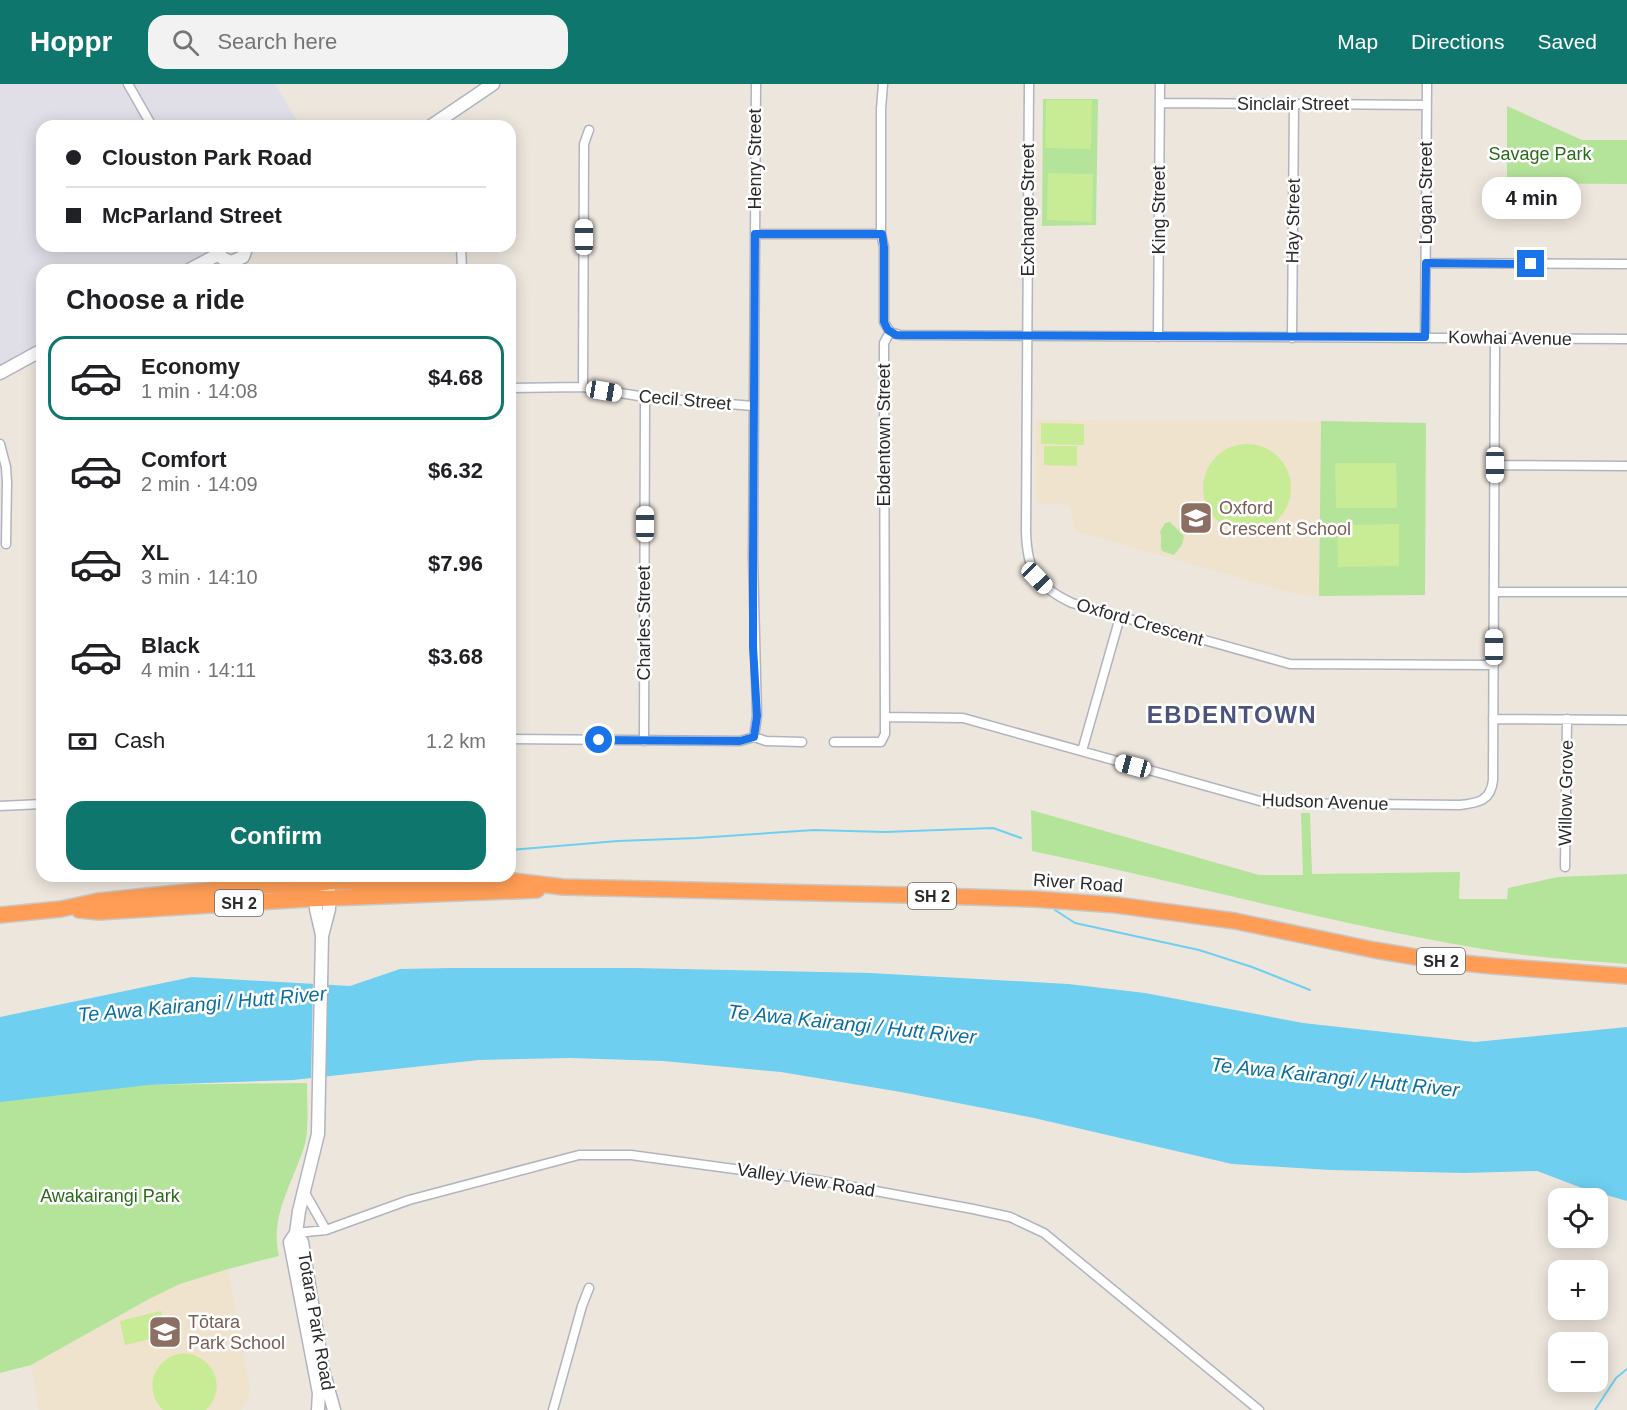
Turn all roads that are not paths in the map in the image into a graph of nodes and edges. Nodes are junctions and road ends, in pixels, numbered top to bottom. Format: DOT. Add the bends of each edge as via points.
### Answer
graph roads {
  1 [pos="128,84"];
  2 [pos="493,84"];
  3 [pos="756,84"];
  4 [pos="883,84"];
  5 [pos="1029,84"];
  6 [pos="1160,84"];
  7 [pos="1426,84"];
  8 [pos="1160,103"];
  9 [pos="1294,104"];
  10 [pos="1426,105"];
  11 [pos="149,120"];
  12 [pos="440,120"];
  13 [pos="589,130"];
  14 [pos="755,234"];
  15 [pos="882,234"];
  16 [pos="215,252"];
  17 [pos="219,252"];
  18 [pos="1426,263"];
  19 [pos="198,264"];
  20 [pos="239,264"];
  21 [pos="1627,264"];
  22 [pos="890,332"];
  23 [pos="1028,336"];
  24 [pos="1158,337"];
  25 [pos="1425,337"];
  26 [pos="1292,338"];
  27 [pos="1495,338"];
  28 [pos="1627,339"];
  29 [pos="36,353"];
  30 [pos="0,373"];
  31 [pos="583,387"];
  32 [pos="516,388"];
  33 [pos="645,397"];
  34 [pos="753,406"];
  35 [pos="0,444"];
  36 [pos="1495,465"];
  37 [pos="1627,466"];
  38 [pos="6,544"];
  39 [pos="1494,592"];
  40 [pos="1627,592"];
  41 [pos="1120,617"];
  42 [pos="1494,666"];
  43 [pos="885,717"];
  44 [pos="1493,719"];
  45 [pos="1567,719"];
  46 [pos="1627,720"];
  47 [pos="754,737"];
  48 [pos="516,739"];
  49 [pos="644,741"];
  50 [pos="802,742"];
  51 [pos="834,742"];
  52 [pos="1082,751"];
  53 [pos="36,804"];
  54 [pos="0,806"];
  55 [pos="1565,867"];
  56 [pos="516,881"];
  57 [pos="476,882"];
  58 [pos="323,886"];
  59 [pos="0,915"];
  60 [pos="1627,975"];
  61 [pos="305,1193"];
  62 [pos="327,1230"];
  63 [pos="296,1233"];
  64 [pos="589,1288"];
  65 [pos="318,1410"];
  66 [pos="334,1410"];
  67 [pos="553,1410"];
  68 [pos="1259,1410"];
  1 -- 11 [label="street"];
  2 -- 12 [label="street"];
  3 -- 14 [label="street, Henry Street"];
  4 -- 15 [label="street, Ebdentown Street"];
  5 -- 23 [label="street, Exchange Street"];
  6 -- 8 [label="street, King Street"];
  7 -- 10 [label="street, Logan Street"];
  8 -- 9 [label="street, Sinclair Street"];
  8 -- 24 [label="street, King Street"];
  9 -- 10 [label="street, Sinclair Street"];
  9 -- 26 [label="street, Hay Street"];
  10 -- 18 [label="street, Logan Street"];
  13 -- 31 [label="street" via="584,144"];
  14 -- 15 [label="street"];
  14 -- 34 [label="street, Henry Street"];
  15 -- 22 [label="street, Ebdentown Street" via="884,322"];
  16 -- 19 [label="street"];
  17 -- 20 [label="street" via="222,258"];
  18 -- 21 [label="street"];
  18 -- 25 [label="street, Logan Street"];
  22 -- 23 [label="street, Kowhai Avenue"];
  22 -- 43 [label="street, Ebdentown Street" via="884,343"];
  23 -- 24 [label="street, Kowhai Avenue"];
  23 -- 41 [label="street, Oxford Crescent" via="1027,558 1037,578 1057,596"];
  24 -- 26 [label="street, Kowhai Avenue"];
  25 -- 26 [label="street, Kowhai Avenue"];
  25 -- 27 [label="street, Kowhai Avenue"];
  27 -- 28 [label="street, Kowhai Avenue"];
  27 -- 36 [label="street"];
  29 -- 30 [label="street"];
  31 -- 32 [label="street, Cecil Street"];
  31 -- 33 [label="street, Cecil Street"];
  33 -- 34 [label="street, Cecil Street"];
  33 -- 49 [label="street, Charles Street"];
  34 -- 47 [label="street, Henry Street" via="753,647 757,716"];
  35 -- 38 [label="street" via="8,482"];
  36 -- 37 [label="street"];
  36 -- 39 [label="street"];
  39 -- 40 [label="street"];
  39 -- 42 [label="street"];
  41 -- 42 [label="street, Oxford Crescent" via="1290,664"];
  41 -- 52 [label="street"];
  42 -- 44 [label="street"];
  43 -- 51 [label="street, Ebdentown Street" via="881,742"];
  43 -- 52 [label="street, Hudson Avenue" via="963,718"];
  44 -- 45 [label="street"];
  44 -- 52 [label="street, Hudson Avenue" via="1491,791 1477,803 1460,805 1267,803"];
  45 -- 46 [label="street"];
  45 -- 55 [label="street, Willow Grove"];
  47 -- 49 [label="street" via="740,741"];
  47 -- 50 [label="street"];
  48 -- 49 [label="street"];
  53 -- 54 [label="street"];
  56 -- 60 [label="highway, River Road / SH 2" via="563,887 1116,905 1235,921 1442,961"];
  57 -- 58 [label="highway, River Road / SH 2"];
  58 -- 59 [label="highway, River Road / SH 2" via="99,912 61,909"];
  58 -- 61 [label="street, Totara Park Road" via="316,909 322,936 318,1134"];
  61 -- 62 [label="street"];
  61 -- 63 [label="street, Totara Park Road"];
  62 -- 63 [label="street, Valley View Road"];
  62 -- 68 [label="street, Valley View Road" via="409,1200 579,1155 630,1155 816,1180 974,1209 1010,1217 1044,1233"];
  63 -- 65 [label="street, Totara Park Road" via="290,1242 291,1251 319,1393"];
  63 -- 66 [label="street, Totara Park Road" via="302,1242 323,1370"];
  64 -- 67 [label="street"];
}
